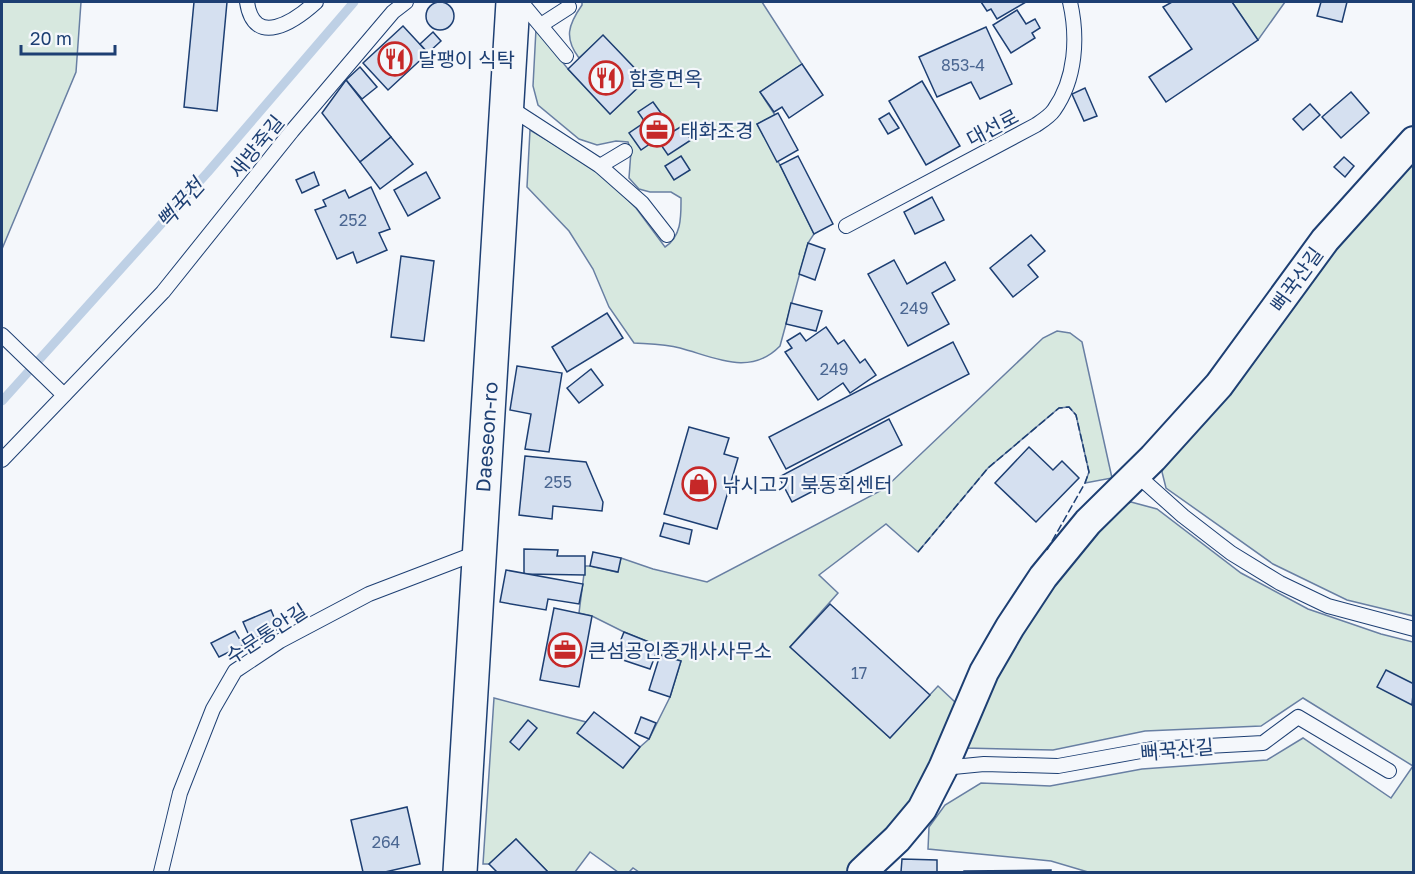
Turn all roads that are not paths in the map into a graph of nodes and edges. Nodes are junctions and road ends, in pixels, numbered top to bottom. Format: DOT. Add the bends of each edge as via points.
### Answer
graph roads {
  1 [pos="247,2"];
  2 [pos="316,2"];
  3 [pos="406,2"];
  4 [pos="513,2"];
  5 [pos="521,2"];
  6 [pos="1070,2"];
  7 [pos="569,7"];
  8 [pos="541,25"];
  9 [pos="566,56"];
  10 [pos="507,106"];
  11 [pos="1413,141"];
  12 [pos="625,151"];
  13 [pos="600,166"];
  14 [pos="846,226"];
  15 [pos="667,235"];
  16 [pos="2,335"];
  17 [pos="64,395"];
  18 [pos="2,460"];
  19 [pos="1136,474"];
  20 [pos="479,552"];
  21 [pos="1413,628"];
  22 [pos="943,768"];
  23 [pos="1389,771"];
  24 [pos="160,873"];
  25 [pos="460,873"];
  26 [pos="862,873"];
  1 -- 2 [label="lane" via="254,21 270,27 292,21"];
  3 -- 17 [label="lane, 새방죽길" via="393,12 292,131 163,292"];
  4 -- 10 [label="street, Daeseon-ro"];
  5 -- 8 [label="lane"];
  6 -- 14 [label="lane, 대선로" via="1076,44 1063,94 1053,112 1036,125"];
  7 -- 8 [label="lane"];
  8 -- 9 [label="lane"];
  10 -- 13 [label="lane"];
  10 -- 20 [label="street, Daeseon-ro"];
  11 -- 19 [label="street, 뻐꾹산길" via="1325,240 1219,386"];
  12 -- 13 [label="lane"];
  13 -- 15 [label="lane" via="642,203"];
  16 -- 17 [label="lane"];
  17 -- 18 [label="lane, 새방죽길"];
  19 -- 21 [label="lane" via="1231,553 1280,583 1328,606"];
  19 -- 22 [label="street, 뻐꾹산길" via="1081,531 1010,627 984,672"];
  20 -- 24 [label="lane, 수문통안길" via="369,594 280,641 235,671 213,709 180,793"];
  20 -- 25 [label="street, Daeseon-ro"];
  22 -- 23 [label="lane, 뻐꾹산길" via="984,764 1058,766 1152,749 1263,743 1299,717"];
  22 -- 26 [label="street, 뻐꾹산길" via="922,809"];
}
